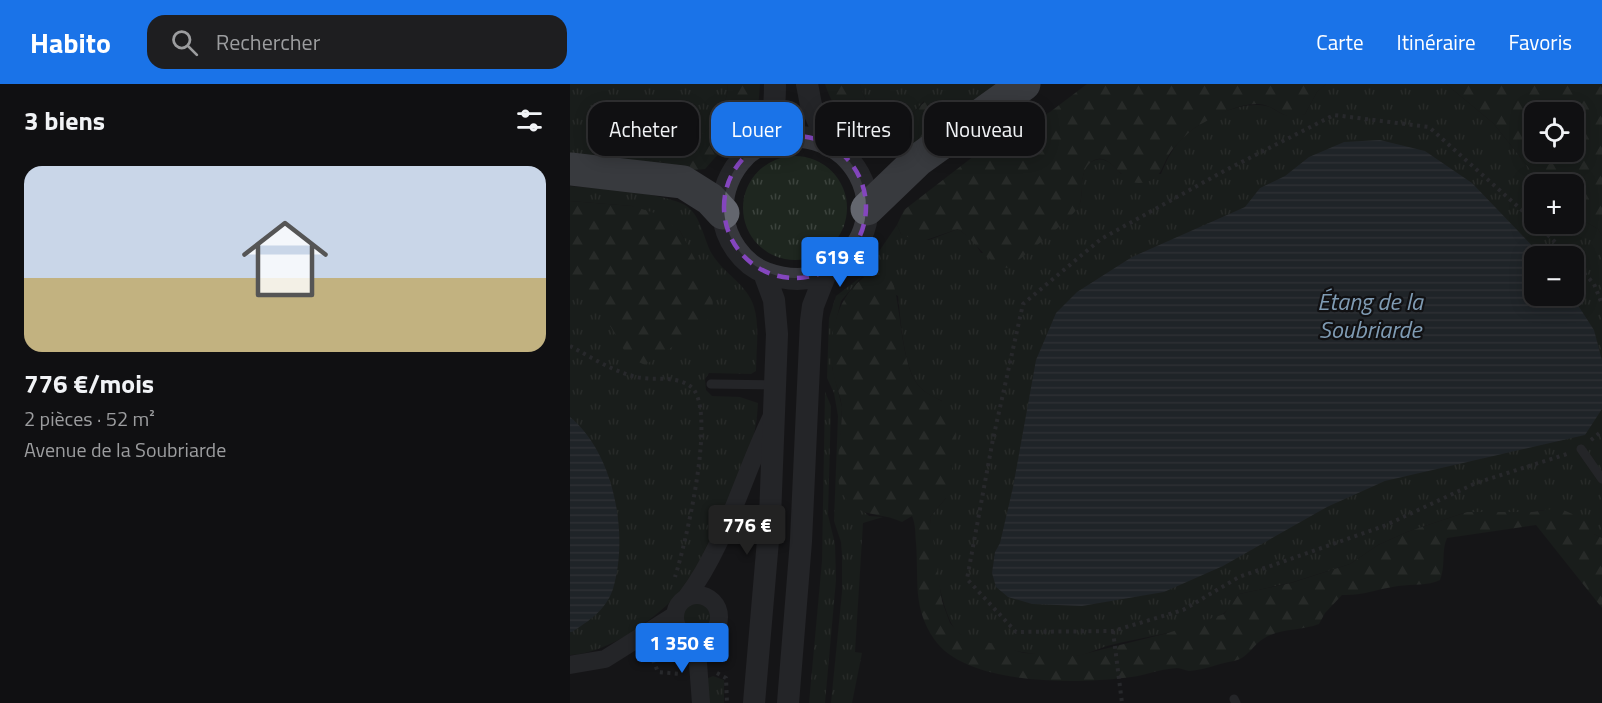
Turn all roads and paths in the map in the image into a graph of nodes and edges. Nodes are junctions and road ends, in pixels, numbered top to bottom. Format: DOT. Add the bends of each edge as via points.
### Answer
graph roads {
  1 [pos="775,84"];
  2 [pos="807,84"];
  3 [pos="1024,84"];
  4 [pos="774,102"];
  5 [pos="815,114"];
  6 [pos="746,156"];
  7 [pos="845,156"];
  8 [pos="570,168"];
  9 [pos="867,209"];
  10 [pos="1524,211"];
  11 [pos="723,213"];
  12 [pos="1548,234"];
  13 [pos="1559,246"];
  14 [pos="764,273"];
  15 [pos="826,273"];
  16 [pos="1584,273"];
  17 [pos="1602,304"];
  18 [pos="570,346"];
  19 [pos="711,384"];
  20 [pos="776,386"];
  21 [pos="775,412"];
  22 [pos="1581,450"];
  23 [pos="1602,479"];
  24 [pos="686,598"];
  25 [pos="675,615"];
  26 [pos="1113,631"];
  27 [pos="693,639"];
  28 [pos="570,665"];
  29 [pos="701,703"];
  30 [pos="754,703"];
  31 [pos="788,703"];
  32 [pos="1122,703"];
  1 -- 4 [label="street"];
  2 -- 5 [label="street"];
  3 -- 9 [label="highway" via="918,160"];
  6 -- 11 [label="street" via="735,166 728,181"];
  7 -- 9 [label="street" via="857,170 865,189"];
  8 -- 11 [label="highway" via="682,182 710,199"];
  9 -- 15 [label="street" via="856,247"];
  10 -- 26 [label="path" via="1429,128 1334,115 1101,239 1023,304 967,579 1016,632"];
  11 -- 14 [label="street" via="735,248"];
  12 -- 13 [label="path"];
  14 -- 15 [label="street" via="784,279"];
  14 -- 20 [label="street" via="777,319"];
  15 -- 31 [label="street" via="811,321 801,541"];
  16 -- 17 [label="path" via="1594,284"];
  18 -- 24 [label="path" via="638,377 672,379 691,387 701,404 701,451 686,541 672,589"];
  19 -- 20 [label="lane"];
  20 -- 21 [label="street"];
  21 -- 24 [label="street" via="760,440 725,534"];
  21 -- 30 [label="street"];
  22 -- 23 [label="lane"];
  22 -- 26 [label="path" via="1476,483 1384,526 1239,577 1183,610"];
  24 -- 25 [label="street"];
  24 -- 27 [label="street" via="706,597 719,613 713,632"];
  25 -- 27 [label="street" via="678,627"];
  25 -- 28 [label="street" via="605,659"];
  26 -- 32 [label="path"];
  27 -- 29 [label="street"];
}
